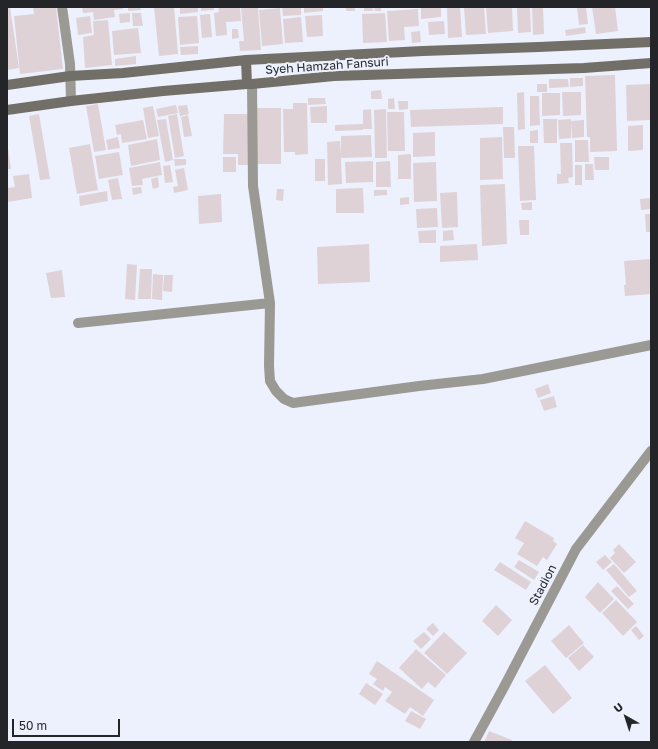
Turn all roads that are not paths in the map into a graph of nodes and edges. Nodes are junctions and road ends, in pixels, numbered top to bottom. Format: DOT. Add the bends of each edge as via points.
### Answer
graph roads {
  1 [pos="62,7"];
  2 [pos="651,42"];
  3 [pos="246,60"];
  4 [pos="651,63"];
  5 [pos="70,76"];
  6 [pos="250,84"];
  7 [pos="7,85"];
  8 [pos="71,101"];
  9 [pos="7,110"];
  10 [pos="270,303"];
  11 [pos="78,323"];
  12 [pos="651,345"];
  13 [pos="651,451"];
  14 [pos="474,742"];
  1 -- 5 [label="street"];
  2 -- 3 [label="main road, Syeh Hamzah Fansuri"];
  3 -- 5 [label="main road, Syeh Hamzah Fansuri" via="123,74"];
  3 -- 6 [label="main road"];
  4 -- 6 [label="main road, Syeh Hamzah Fansuri" via="584,68 334,76"];
  5 -- 7 [label="main road, Syeh Hamzah Fansuri"];
  5 -- 8 [label="street"];
  6 -- 8 [label="main road, Syeh Hamzah Fansuri"];
  6 -- 10 [label="street" via="253,186"];
  8 -- 9 [label="main road, Syeh Hamzah Fansuri"];
  10 -- 11 [label="street"];
  10 -- 12 [label="street" via="270,381 284,399 293,403 483,379"];
  13 -- 14 [label="street, Stadion" via="576,549"];
}
